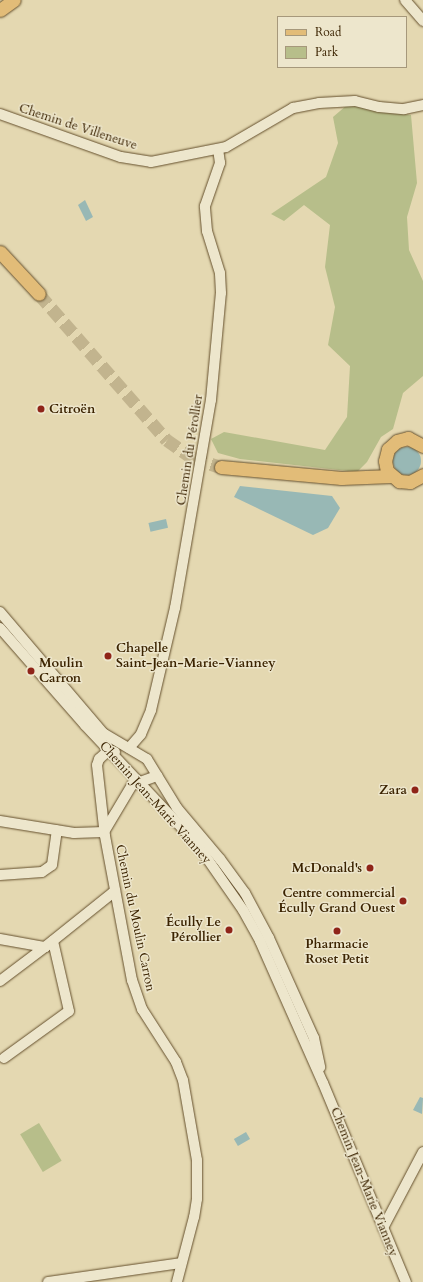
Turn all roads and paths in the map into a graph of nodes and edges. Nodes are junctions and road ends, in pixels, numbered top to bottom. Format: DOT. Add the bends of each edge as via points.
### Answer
graph roads {
  1 [pos="14,0"];
  2 [pos="405,0"];
  3 [pos="0,10"];
  4 [pos="423,21"];
  5 [pos="423,105"];
  6 [pos="0,114"];
  7 [pos="218,150"];
  8 [pos="2,255"];
  9 [pos="39,294"];
  10 [pos="421,443"];
  11 [pos="385,461"];
  12 [pos="221,467"];
  13 [pos="423,475"];
  14 [pos="391,476"];
  15 [pos="361,477"];
  16 [pos="0,612"];
  17 [pos="0,628"];
  18 [pos="129,748"];
  19 [pos="108,750"];
  20 [pos="157,776"];
  21 [pos="139,782"];
  22 [pos="0,821"];
  23 [pos="57,830"];
  24 [pos="104,832"];
  25 [pos="0,875"];
  26 [pos="115,891"];
  27 [pos="0,939"];
  28 [pos="264,939"];
  29 [pos="49,944"];
  30 [pos="0,981"];
  31 [pos="4,1058"];
  32 [pos="423,1152"];
  33 [pos="383,1228"];
  34 [pos="181,1263"];
  35 [pos="73,1280"];
  36 [pos="48,1282"];
  37 [pos="177,1282"];
  38 [pos="406,1282"];
  1 -- 3 [label="main road"];
  2 -- 4 [label="street"];
  5 -- 7 [label="street, Chemin de Villeneuve" via="404,109 385,108 355,101 319,103 293,108"];
  6 -- 7 [label="street, Chemin de Villeneuve" via="136,161 164,161"];
  7 -- 18 [label="street, Chemin du Pérollier" via="220,162 207,194 205,219 218,261 221,293 211,400 175,608 152,710 141,734"];
  8 -- 9 [label="main road"];
  10 -- 11 [label="main road" via="408,438 397,441 388,449"];
  11 -- 14 [label="main road"];
  11 -- 15 [label="main road"];
  12 -- 15 [label="main road" via="341,478"];
  13 -- 14 [label="main road" via="416,480 404,482"];
  14 -- 15 [label="main road"];
  16 -- 18 [label="street, Chemin Jean-Marie Vianney" via="103,733"];
  17 -- 19 [label="street, Chemin Jean-Marie Vianney"];
  18 -- 19 [label="street" via="115,752"];
  18 -- 20 [label="street, Chemin Jean-Marie Vianney" via="147,759"];
  19 -- 21 [label="street, Chemin Jean-Marie Vianney"];
  19 -- 24 [label="street, Chemin du Moulin Carron" via="99,759 97,766"];
  20 -- 21 [label="street"];
  20 -- 28 [label="street, Chemin Jean-Marie Vianney" via="176,808 220,859 244,893"];
  21 -- 24 [label="street" via="132,784"];
  21 -- 28 [label="street, Chemin Jean-Marie Vianney" via="204,854"];
  22 -- 23 [label="street"];
  23 -- 24 [label="street" via="74,833"];
  23 -- 25 [label="street" via="52,865 42,872"];
  24 -- 26 [label="street, Chemin du Moulin Carron"];
  26 -- 29 [label="street"];
  26 -- 34 [label="street, Chemin du Moulin Carron" via="132,980 142,1009 176,1062 187,1095 198,1181 194,1217"];
  27 -- 29 [label="street"];
  28 -- 33 [label="street, Chemin Jean-Marie Vianney"];
  29 -- 30 [label="street"];
  29 -- 31 [label="street" via="69,1011"];
  32 -- 33 [label="street"];
  33 -- 38 [label="street, Chemin Jean-Marie Vianney"];
  34 -- 35 [label="street"];
  34 -- 37 [label="street, Chemin du Moulin Carron"];
  35 -- 36 [label="street"];
}
